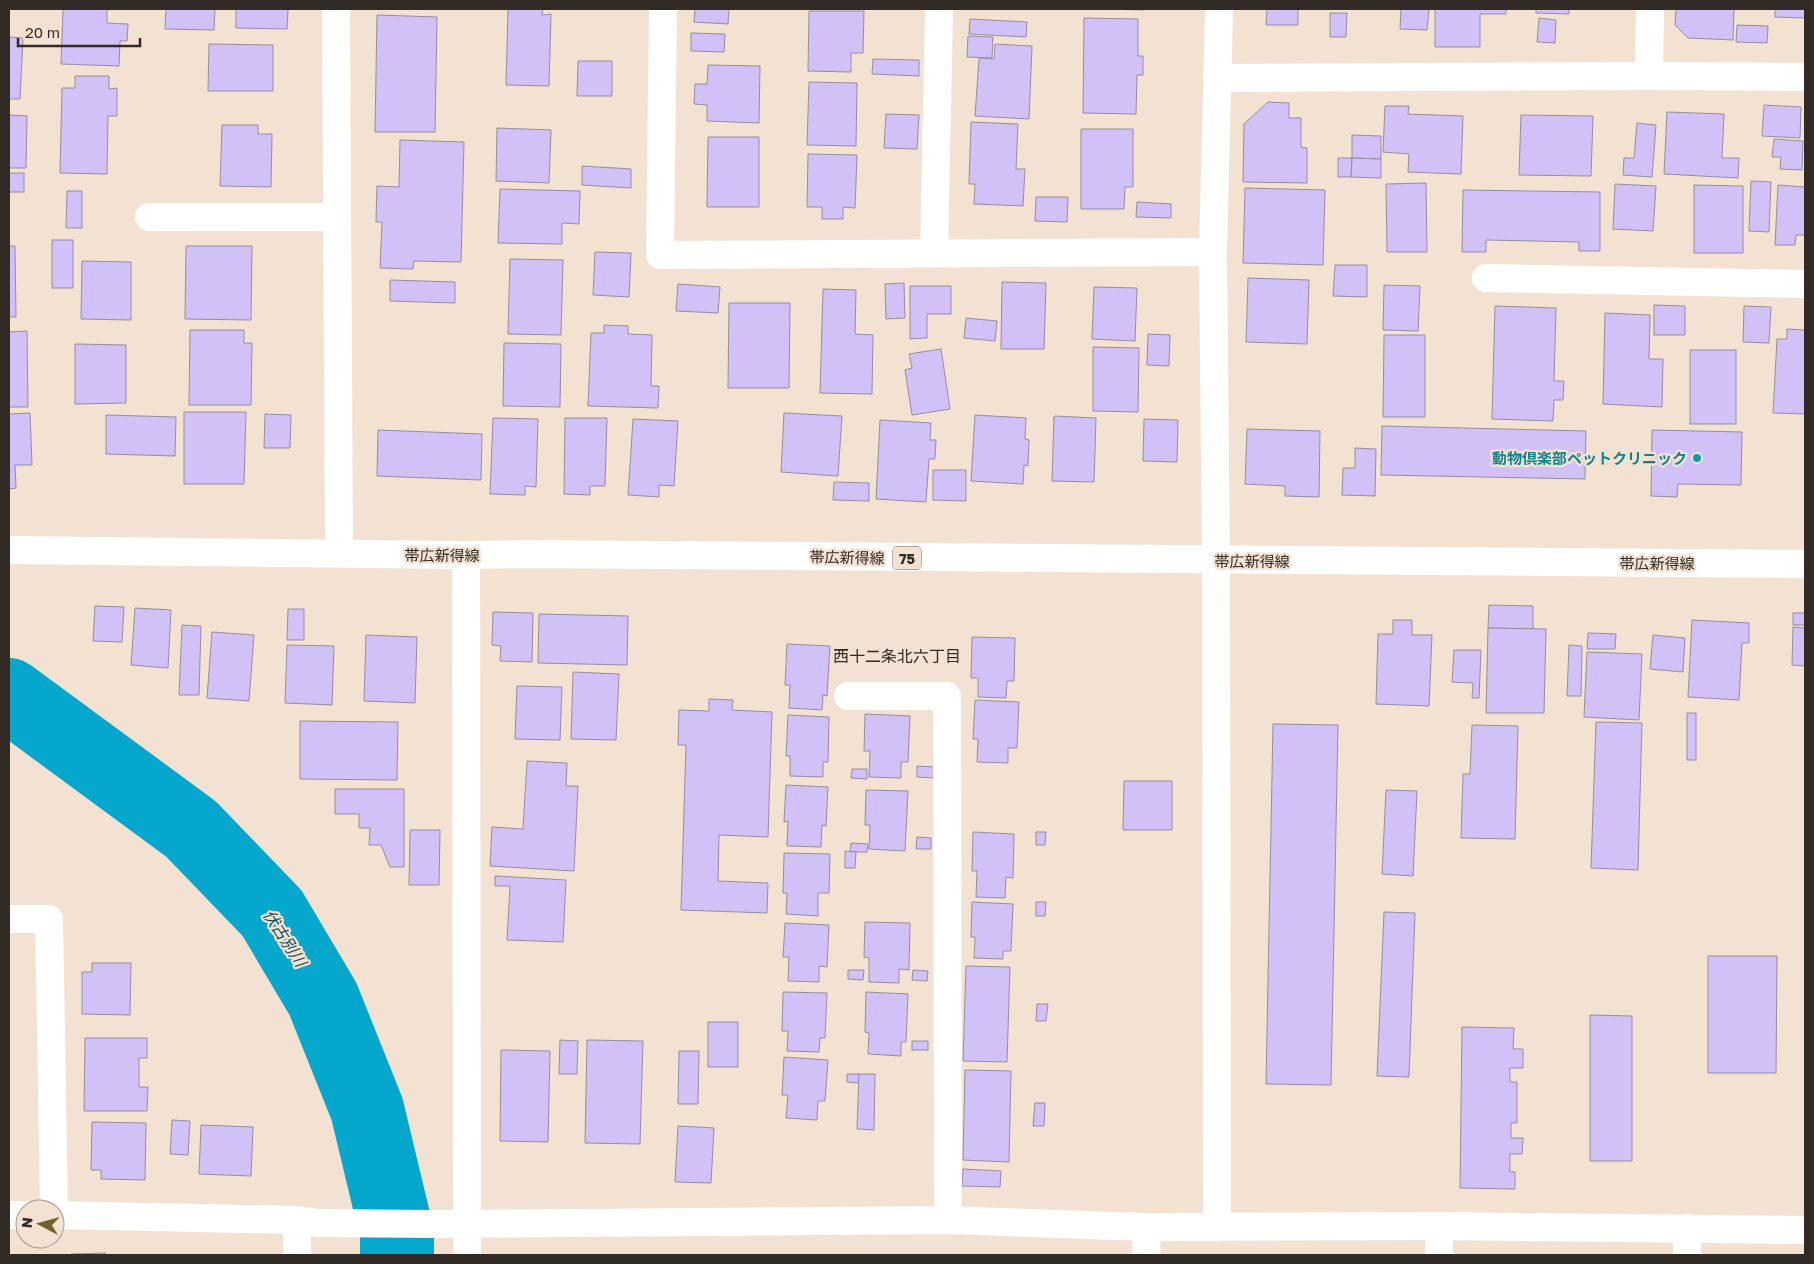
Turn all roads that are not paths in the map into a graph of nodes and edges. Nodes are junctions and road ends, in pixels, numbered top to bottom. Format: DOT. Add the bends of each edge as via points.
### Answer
graph roads {
  1 [pos="336,9"];
  2 [pos="663,9"];
  3 [pos="939,9"];
  4 [pos="1219,9"];
  5 [pos="1650,9"];
  6 [pos="1649,76"];
  7 [pos="1805,77"];
  8 [pos="1219,78"];
  9 [pos="149,217"];
  10 [pos="337,217"];
  11 [pos="1213,252"];
  12 [pos="934,253"];
  13 [pos="1486,278"];
  14 [pos="1805,284"];
  15 [pos="9,550"];
  16 [pos="339,553"];
  17 [pos="466,555"];
  18 [pos="1216,560"];
  19 [pos="1805,564"];
  20 [pos="848,696"];
  21 [pos="9,919"];
  22 [pos="54,1199"];
  23 [pos="65,1215"];
  24 [pos="948,1220"];
  25 [pos="308,1221"];
  26 [pos="468,1224"];
  27 [pos="1439,1226"];
  28 [pos="1147,1227"];
  29 [pos="1217,1227"];
  30 [pos="1687,1228"];
  31 [pos="1805,1230"];
  32 [pos="297,1255"];
  33 [pos="467,1255"];
  34 [pos="1146,1255"];
  35 [pos="1438,1255"];
  36 [pos="1687,1255"];
  1 -- 10 [label="street"];
  2 -- 12 [label="street" via="660,255"];
  3 -- 12 [label="street"];
  4 -- 8 [label="street"];
  5 -- 6 [label="street"];
  6 -- 7 [label="street"];
  6 -- 8 [label="street"];
  8 -- 11 [label="street"];
  9 -- 10 [label="street"];
  10 -- 16 [label="street"];
  11 -- 12 [label="street"];
  11 -- 18 [label="street"];
  13 -- 14 [label="street"];
  15 -- 16 [label="street, 帯広新得線 / 75"];
  16 -- 17 [label="street, 帯広新得線 / 75"];
  17 -- 18 [label="street, 帯広新得線 / 75"];
  17 -- 26 [label="street"];
  18 -- 19 [label="street, 帯広新得線 / 75"];
  18 -- 29 [label="street"];
  20 -- 24 [label="street" via="947,696"];
  21 -- 22 [label="street" via="49,919"];
  23 -- 25 [label="street"];
  24 -- 26 [label="street"];
  24 -- 28 [label="street"];
  25 -- 26 [label="street"];
  25 -- 32 [label="street"];
  26 -- 33 [label="street"];
  27 -- 29 [label="street"];
  27 -- 30 [label="street"];
  27 -- 35 [label="street"];
  28 -- 29 [label="street"];
  28 -- 34 [label="street"];
  30 -- 31 [label="street"];
  30 -- 36 [label="street"];
}
